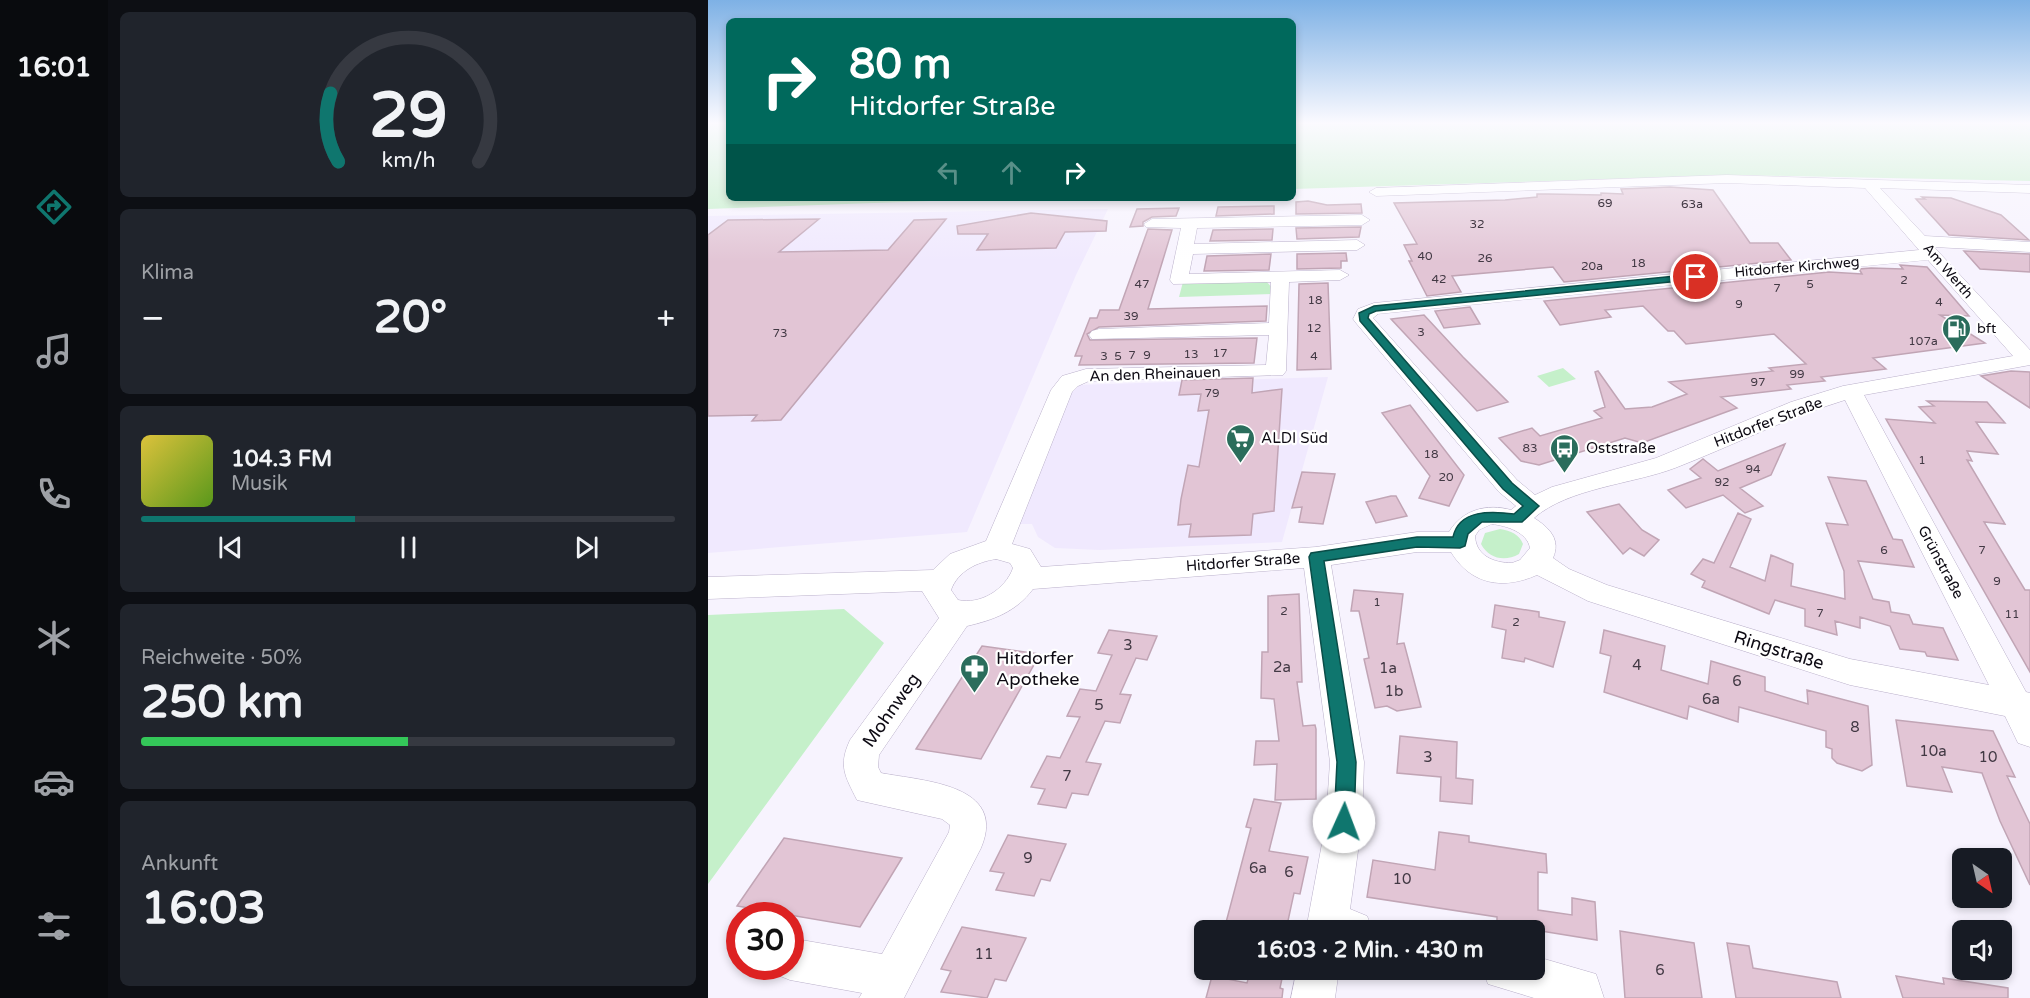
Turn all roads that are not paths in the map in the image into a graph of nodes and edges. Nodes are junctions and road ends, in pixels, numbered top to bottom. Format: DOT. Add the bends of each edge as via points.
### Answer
graph roads {
  1 [pos="1871,182"];
  2 [pos="2030,189"];
  3 [pos="1376,192"];
  4 [pos="1362,220"];
  5 [pos="1152,224"];
  6 [pos="1190,224"];
  7 [pos="1357,245"];
  8 [pos="2030,247"];
  9 [pos="1927,248"];
  10 [pos="1185,249"];
  11 [pos="1340,275"];
  12 [pos="1280,277"];
  13 [pos="1279,329"];
  14 [pos="1099,335"];
  15 [pos="2029,358"];
  16 [pos="1851,391"];
  17 [pos="1524,512"];
  18 [pos="1460,543"];
  19 [pos="996,549"];
  20 [pos="1316,557"];
  21 [pos="1538,562"];
  22 [pos="1026,579"];
  23 [pos="940,580"];
  24 [pos="708,588"];
  25 [pos="960,612"];
  26 [pos="2026,715"];
  27 [pos="1336,920"];
  28 [pos="804,962"];
  29 [pos="1316,980"];
  30 [pos="1545,980"];
  31 [pos="886,987"];
  32 [pos="1313,998"];
  33 [pos="1582,998"];
  1 -- 2 [label="street"];
  1 -- 3 [label="street" via="1727,179"];
  1 -- 9 [label="street, Am Werth" via="1872,188"];
  4 -- 6 [label="street"];
  5 -- 6 [label="street"];
  6 -- 10 [label="street"];
  7 -- 10 [label="street"];
  8 -- 9 [label="street, Hitdorfer Kirchweg"];
  9 -- 15 [label="street, Am Werth"];
  9 -- 17 [label="street, Hitdorfer Kirchweg" via="1365,313 1363,319 1508,486"];
  10 -- 12 [label="street" via="1179,280"];
  11 -- 12 [label="street"];
  12 -- 13 [label="street, An den Rheinauen"];
  13 -- 14 [label="street"];
  13 -- 19 [label="street, An den Rheinauen" via="1276,371 1086,375 1070,381 1062,390"];
  15 -- 16 [label="street, Hitdorfer Straße"];
  16 -- 17 [label="street, Hitdorfer Straße" via="1799,407 1665,463 1561,493"];
  16 -- 26 [label="street, Grünstraße"];
  17 -- 18 [label="street" via="1477,518 1467,524"];
  17 -- 21 [label="street" via="1540,538 1543,550"];
  18 -- 20 [label="street, Hitdorfer Straße" via="1417,542"];
  18 -- 21 [label="street" via="1464,555 1491,572 1509,574"];
  19 -- 22 [label="street" via="1019,554 1028,569"];
  19 -- 23 [label="street" via="969,555"];
  20 -- 22 [label="street, Hitdorfer Straße"];
  20 -- 27 [label="street" via="1347,762"];
  21 -- 26 [label="street, Ringstraße" via="1598,593 1850,672"];
  22 -- 25 [label="street" via="1019,590 992,608"];
  23 -- 24 [label="street"];
  23 -- 25 [label="street" via="936,591 939,601 947,609"];
  25 -- 31 [label="street, Mohnweg" via="862,751 860,769 870,788 951,804 968,817 968,835"];
  28 -- 31 [label="street, Mohnweg"];
  29 -- 32 [label="street"];
  30 -- 33 [label="street" via="1581,989"];
}
